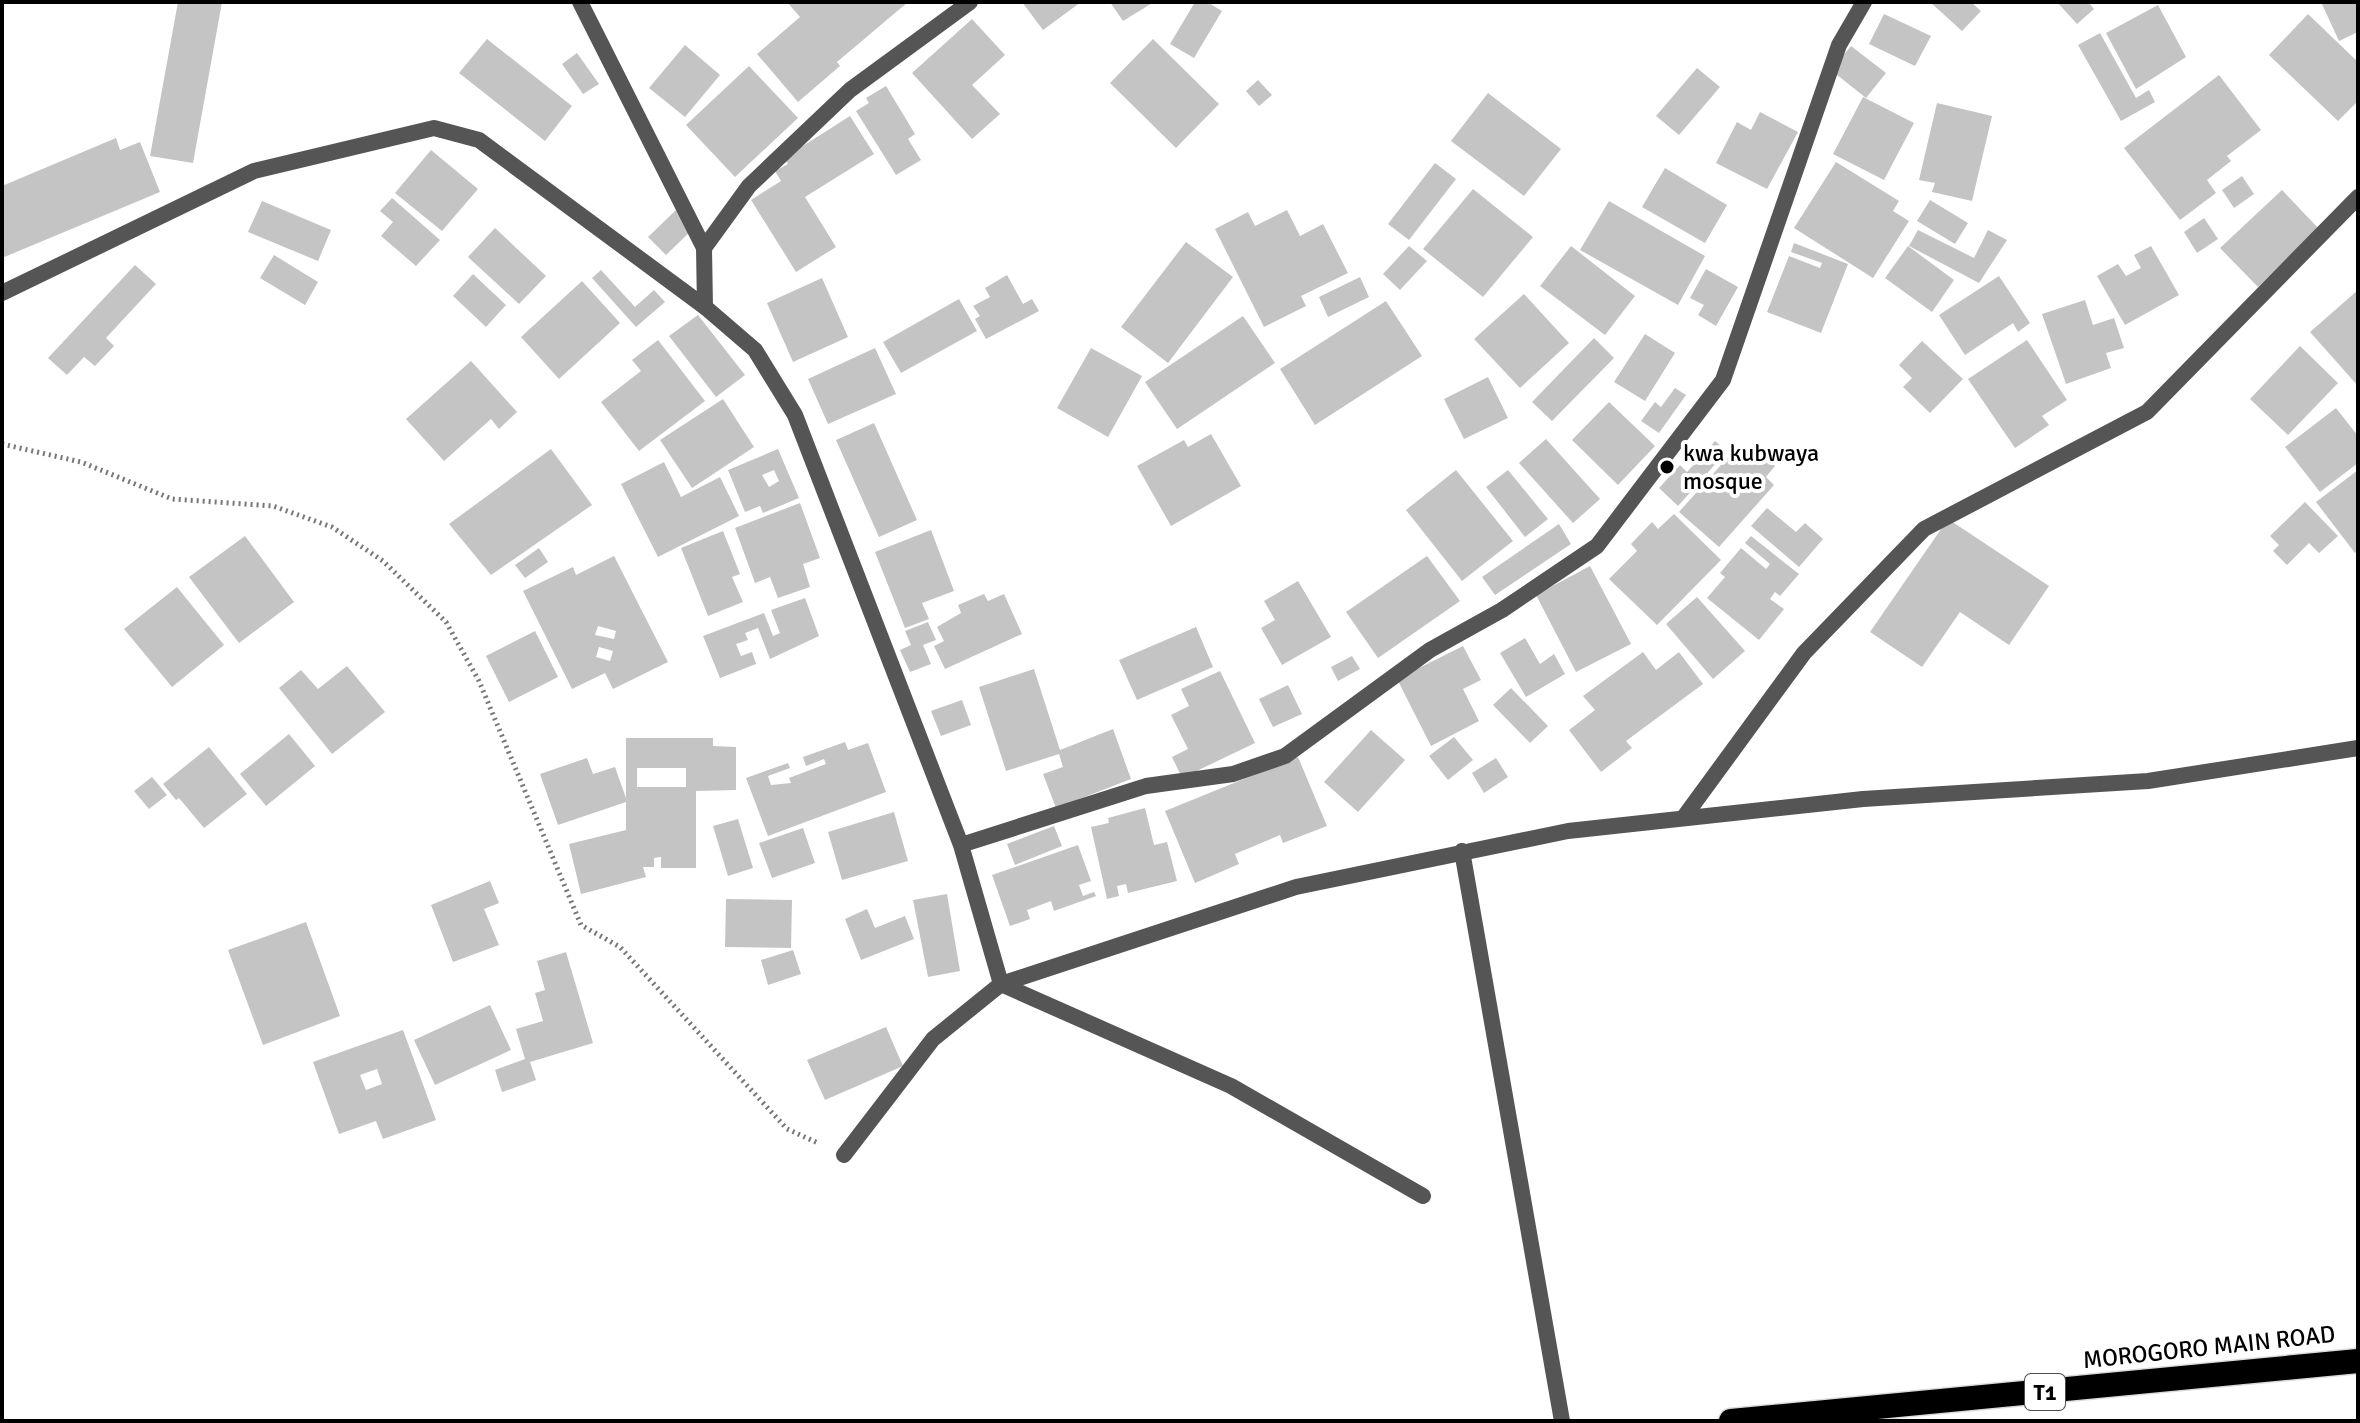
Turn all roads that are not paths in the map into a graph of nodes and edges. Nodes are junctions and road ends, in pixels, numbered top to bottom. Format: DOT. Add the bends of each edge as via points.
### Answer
graph roads {
  1 [pos="580,2"];
  2 [pos="970,2"];
  3 [pos="1864,2"];
  4 [pos="2358,197"];
  5 [pos="704,248"];
  6 [pos="2,293"];
  7 [pos="705,307"];
  8 [pos="2358,748"];
  9 [pos="1684,817"];
  10 [pos="961,845"];
  11 [pos="1462,851"];
  12 [pos="1001,984"];
  13 [pos="844,1155"];
  14 [pos="1423,1196"];
  15 [pos="2358,1361"];
  16 [pos="1562,1421"];
  17 [pos="1731,1421"];
  1 -- 5 [label="street"];
  2 -- 5 [label="street" via="850,90 749,186"];
  3 -- 10 [label="street" via="1839,45 1723,380 1597,546 1502,610 1430,650 1285,756 1233,774 1146,786"];
  4 -- 9 [label="street" via="2147,412 1924,529 1804,653"];
  5 -- 7 [label="street"];
  6 -- 7 [label="street" via="254,171 434,128 479,140"];
  7 -- 10 [label="street" via="755,350 795,415"];
  8 -- 9 [label="street" via="2148,781 1863,799"];
  9 -- 11 [label="street"];
  10 -- 12 [label="street"];
  11 -- 12 [label="street" via="1296,887"];
  11 -- 16 [label="street"];
  12 -- 13 [label="street" via="933,1039"];
  12 -- 14 [label="street" via="1231,1086"];
  15 -- 17 [label="highway, MOROGORO MAIN ROAD / T1"];
}
